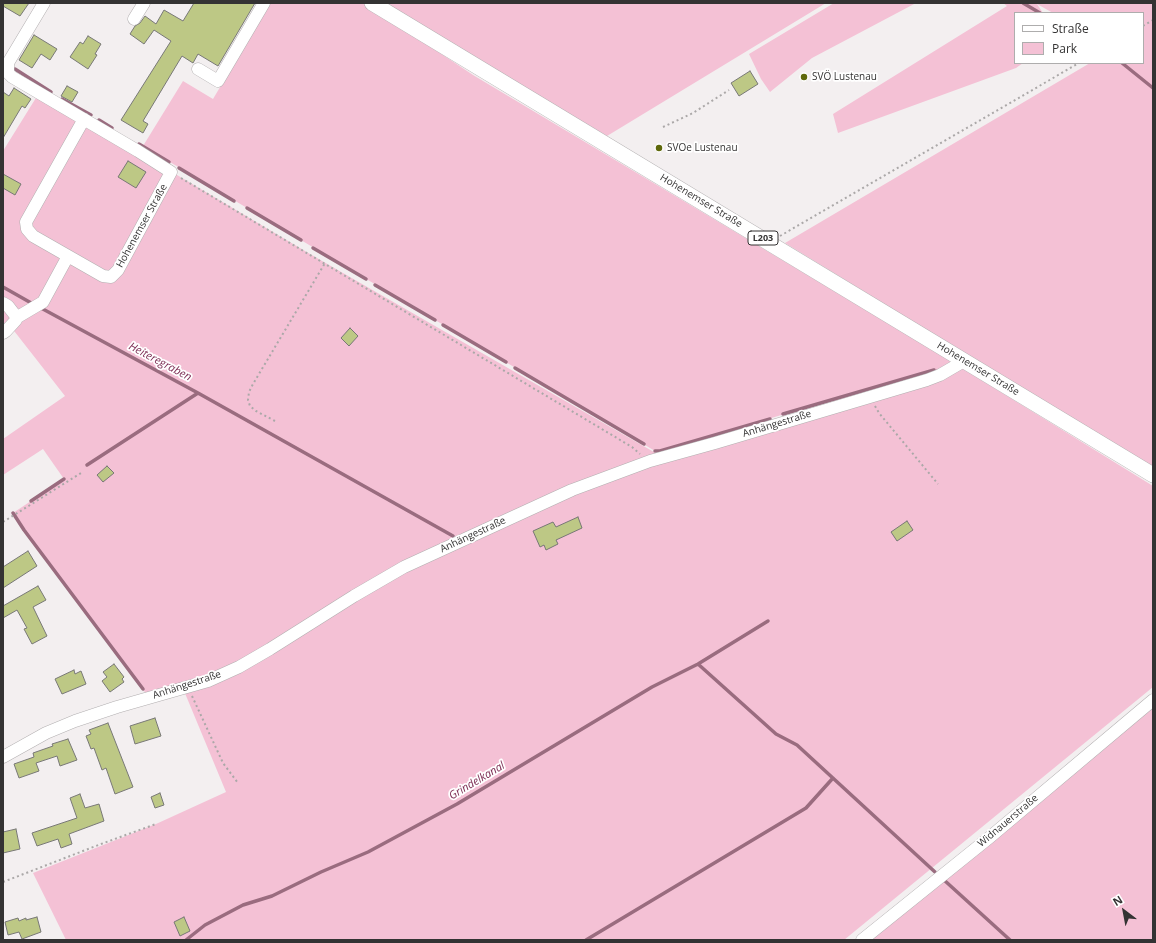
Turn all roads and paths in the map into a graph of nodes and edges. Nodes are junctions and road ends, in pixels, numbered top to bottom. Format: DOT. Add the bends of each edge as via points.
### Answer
graph roads {
  1 [pos="44,3"];
  2 [pos="144,3"];
  3 [pos="264,3"];
  4 [pos="372,3"];
  5 [pos="134,19"];
  6 [pos="1153,20"];
  7 [pos="1144,25"];
  8 [pos="1077,64"];
  9 [pos="198,69"];
  10 [pos="6,75"];
  11 [pos="729,90"];
  12 [pos="84,119"];
  13 [pos="664,127"];
  14 [pos="171,172"];
  15 [pos="769,242"];
  16 [pos="68,256"];
  17 [pos="325,263"];
  18 [pos="3,303"];
  19 [pos="16,318"];
  20 [pos="3,333"];
  21 [pos="964,361"];
  22 [pos="869,397"];
  23 [pos="275,421"];
  24 [pos="650,461"];
  25 [pos="81,473"];
  26 [pos="1153,474"];
  27 [pos="938,484"];
  28 [pos="3,522"];
  29 [pos="187,687"];
  30 [pos="1153,700"];
  31 [pos="3,757"];
  32 [pos="238,783"];
  33 [pos="156,824"];
  34 [pos="3,882"];
  35 [pos="862,940"];
  1 -- 10 [label="street, Hohenemser Straße" via="8,63"];
  2 -- 5 [label="street"];
  3 -- 9 [label="street" via="218,81"];
  4 -- 15 [label="main road, Hohenemser Straße / L203"];
  6 -- 7 [label="path"];
  8 -- 15 [label="path"];
  10 -- 12 [label="street, Hohenemser Straße"];
  11 -- 13 [label="path" via="693,113"];
  12 -- 14 [label="street, Hohenemser Straße"];
  12 -- 16 [label="street, Hohenemser Straße" via="26,222 27,229 33,236"];
  14 -- 16 [label="street, Hohenemser Straße" via="118,270 111,277 104,276"];
  14 -- 17 [label="path"];
  15 -- 21 [label="main road, Hohenemser Straße / L203"];
  16 -- 19 [label="street" via="43,302"];
  17 -- 23 [label="path" via="249,392 250,406"];
  17 -- 24 [label="path" via="632,446"];
  18 -- 19 [label="street"];
  19 -- 20 [label="street"];
  21 -- 22 [label="street, Anhängestraße" via="927,380"];
  21 -- 26 [label="main road, Hohenemser Straße / L203"];
  22 -- 24 [label="street, Anhängestraße"];
  22 -- 27 [label="path" via="879,414"];
  24 -- 29 [label="street, Anhängestraße" via="572,490 404,567 245,663 208,681"];
  25 -- 28 [label="path"];
  29 -- 31 [label="street, Anhängestraße" via="67,724"];
  29 -- 32 [label="path" via="223,763"];
  30 -- 35 [label="street, Widnauerstraße"];
  33 -- 34 [label="path"];
}
